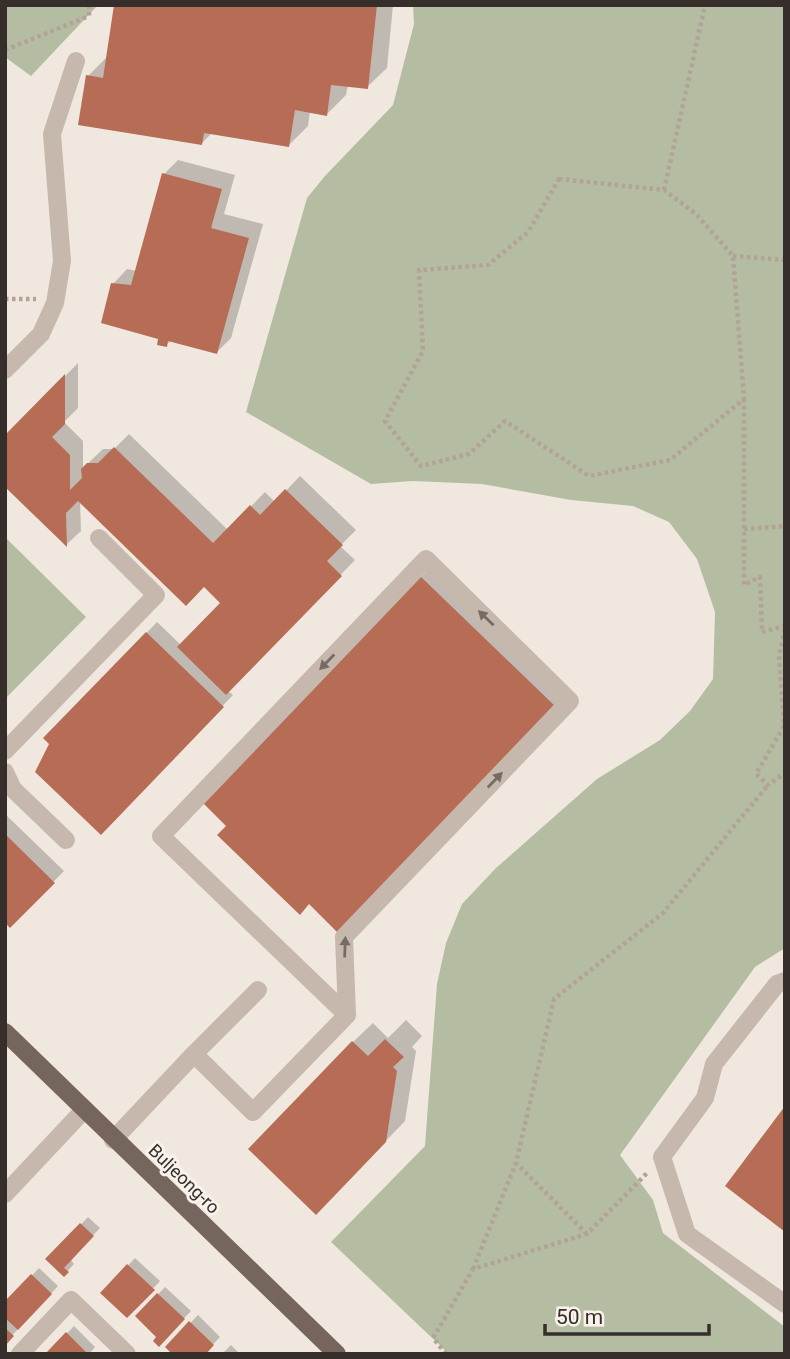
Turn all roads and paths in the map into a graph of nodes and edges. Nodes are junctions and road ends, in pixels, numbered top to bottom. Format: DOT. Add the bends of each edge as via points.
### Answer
graph roads {
  1 [pos="89,5"];
  2 [pos="705,5"];
  3 [pos="5,50"];
  4 [pos="76,61"];
  5 [pos="664,190"];
  6 [pos="733,256"];
  7 [pos="785,260"];
  8 [pos="5,299"];
  9 [pos="35,299"];
  10 [pos="5,370"];
  11 [pos="744,399"];
  12 [pos="785,526"];
  13 [pos="744,529"];
  14 [pos="99,538"];
  15 [pos="785,628"];
  16 [pos="5,751"];
  17 [pos="5,772"];
  18 [pos="785,773"];
  19 [pos="768,785"];
  20 [pos="66,840"];
  21 [pos="785,981"];
  22 [pos="258,990"];
  23 [pos="347,1015"];
  24 [pos="5,1032"];
  25 [pos="194,1054"];
  26 [pos="83,1111"];
  27 [pos="113,1140"];
  28 [pos="663,1157"];
  29 [pos="516,1163"];
  30 [pos="5,1194"];
  31 [pos="587,1234"];
  32 [pos="473,1269"];
  33 [pos="785,1304"];
  34 [pos="20,1354"];
  35 [pos="127,1354"];
  36 [pos="337,1354"];
  37 [pos="446,1354"];
  1 -- 3 [label="path" via="89,16"];
  2 -- 5 [label="path"];
  4 -- 10 [label="street" via="52,134 53,219 62,261 55,303 41,334"];
  5 -- 6 [label="path" via="696,214"];
  5 -- 11 [label="path" via="559,179 528,232 488,265 419,270 423,351 384,421 421,466 469,454 505,421 589,476 670,460"];
  6 -- 7 [label="path"];
  6 -- 11 [label="path"];
  8 -- 9 [label="path"];
  11 -- 13 [label="path"];
  12 -- 13 [label="path"];
  13 -- 15 [label="path" via="744,585 760,577 762,632"];
  14 -- 16 [label="street" via="156,595"];
  15 -- 19 [label="path" via="779,655 784,726 756,774"];
  17 -- 20 [label="street" via="13,789"];
  18 -- 19 [label="path"];
  19 -- 29 [label="path" via="663,913 554,999"];
  21 -- 28 [label="street" via="714,1064 705,1098"];
  22 -- 25 [label="street"];
  23 -- 23 [label="street, one-way" via="344,937 570,701 426,559 161,836"];
  23 -- 25 [label="street" via="253,1112"];
  24 -- 26 [label="main road, Buljeong-ro"];
  25 -- 27 [label="street"];
  26 -- 27 [label="main road, Buljeong-ro"];
  26 -- 30 [label="street"];
  27 -- 36 [label="main road, Buljeong-ro"];
  28 -- 31 [label="path"];
  28 -- 33 [label="street" via="687,1234"];
  29 -- 31 [label="path"];
  29 -- 32 [label="path"];
  31 -- 32 [label="path"];
  32 -- 37 [label="path" via="433,1338"];
  34 -- 35 [label="street" via="71,1300"];
}
